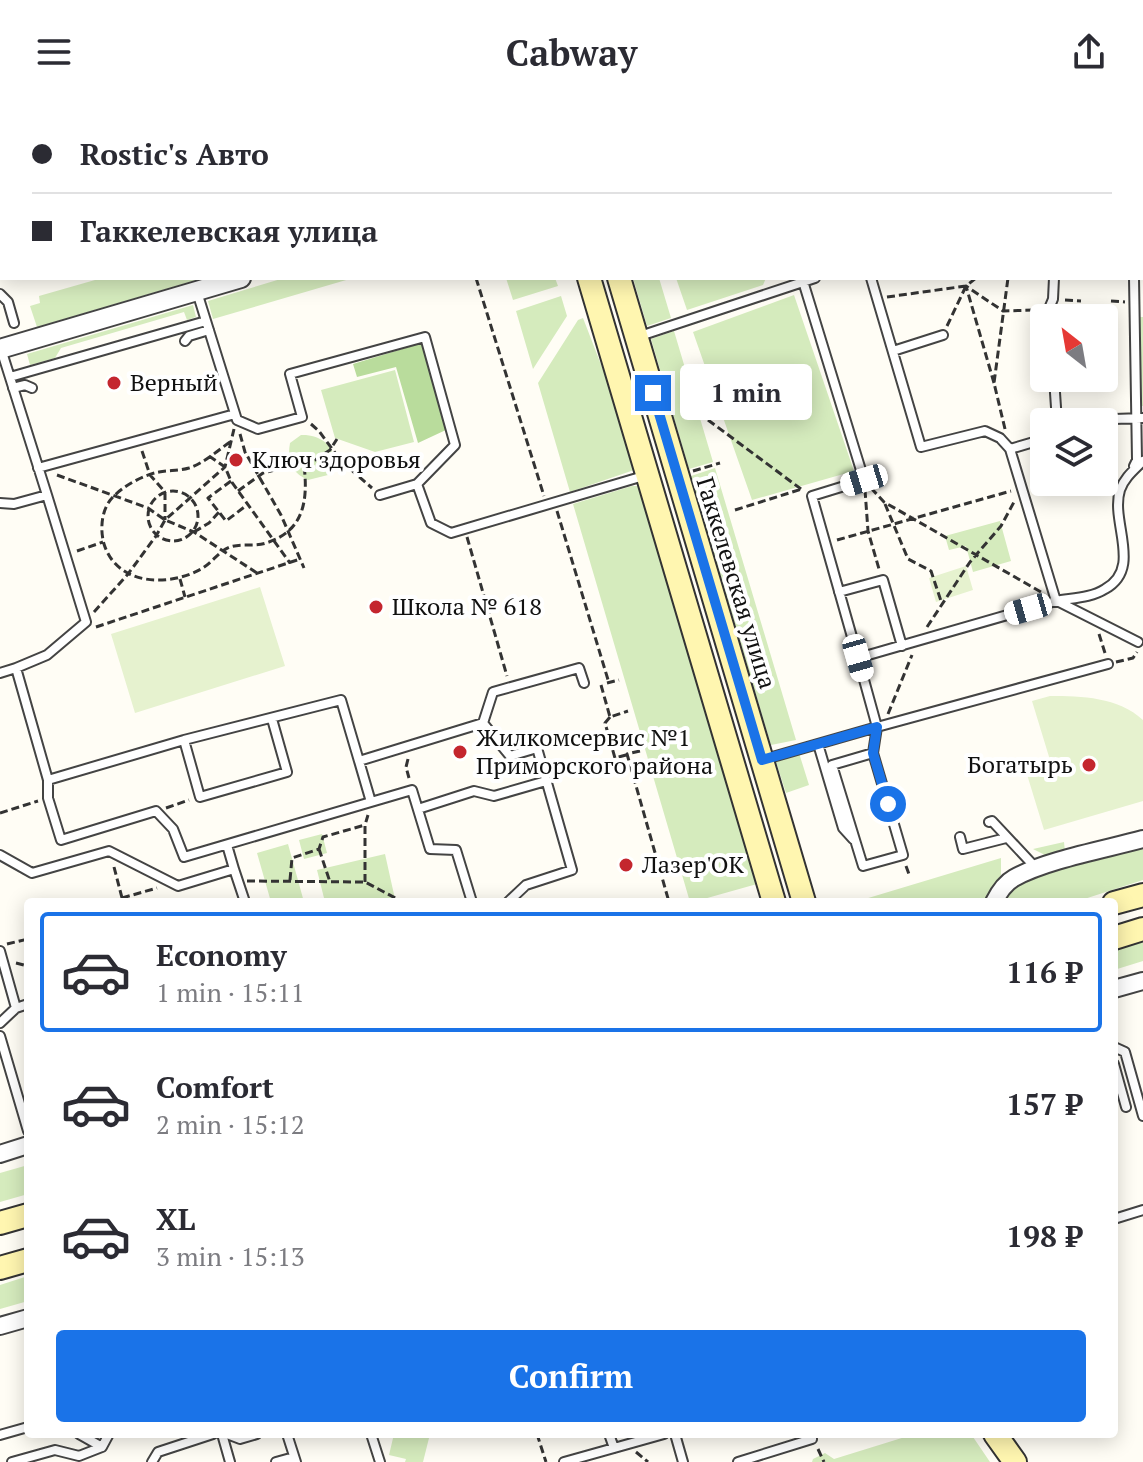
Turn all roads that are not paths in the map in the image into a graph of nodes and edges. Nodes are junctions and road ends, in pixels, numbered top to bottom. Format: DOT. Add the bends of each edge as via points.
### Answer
graph roads {
  1 [pos="234,280"];
  2 [pos="590,280"];
  3 [pos="620,280"];
  4 [pos="802,280"];
  5 [pos="872,280"];
  6 [pos="1054,280"];
  7 [pos="1134,280"];
  8 [pos="197,291"];
  9 [pos="0,294"];
  10 [pos="1133,303"];
  11 [pos="1051,304"];
  12 [pos="1143,304"];
  13 [pos="14,323"];
  14 [pos="207,326"];
  15 [pos="943,335"];
  16 [pos="636,337"];
  17 [pos="185,341"];
  18 [pos="1,349"];
  19 [pos="893,351"];
  20 [pos="11,383"];
  21 [pos="0,387"];
  22 [pos="32,388"];
  23 [pos="236,417"];
  24 [pos="1139,418"];
  25 [pos="1118,419"];
  26 [pos="1030,443"];
  27 [pos="1010,449"];
  28 [pos="1143,461"];
  29 [pos="38,468"];
  30 [pos="1132,471"];
  31 [pos="648,474"];
  32 [pos="417,484"];
  33 [pos="47,495"];
  34 [pos="380,495"];
  35 [pos="0,503"];
  36 [pos="839,592"];
  37 [pos="1056,601"];
  38 [pos="1138,642"];
  39 [pos="902,646"];
  40 [pos="858,658"];
  41 [pos="1108,664"];
  42 [pos="16,668"];
  43 [pos="0,673"];
  44 [pos="584,683"];
  45 [pos="272,719"];
  46 [pos="483,723"];
  47 [pos="880,726"];
  48 [pos="184,740"];
  49 [pos="818,744"];
  50 [pos="873,753"];
  51 [pos="762,760"];
  52 [pos="359,761"];
  53 [pos="48,780"];
  54 [pos="546,781"];
  55 [pos="371,802"];
  56 [pos="418,809"];
  57 [pos="989,822"];
  58 [pos="960,837"];
  59 [pos="1006,838"];
  60 [pos="1143,839"];
  61 [pos="856,842"];
  62 [pos="227,845"];
  63 [pos="0,855"];
  64 [pos="234,869"];
  65 [pos="1037,869"];
  66 [pos="1143,895"];
  67 [pos="244,898"];
  68 [pos="471,898"];
  69 [pos="512,898"];
  70 [pos="773,898"];
  71 [pos="803,898"];
  72 [pos="996,898"];
  73 [pos="1118,902"];
  74 [pos="1143,929"];
  75 [pos="1118,937"];
  76 [pos="0,949"];
  77 [pos="1143,981"];
  78 [pos="1118,988"];
  79 [pos="24,1005"];
  80 [pos="16,1008"];
  81 [pos="0,1023"];
  82 [pos="0,1036"];
  83 [pos="1118,1049"];
  84 [pos="1118,1078"];
  85 [pos="1126,1107"];
  86 [pos="1143,1116"];
  87 [pos="24,1117"];
  88 [pos="24,1146"];
  89 [pos="0,1154"];
  90 [pos="1143,1210"];
  91 [pos="24,1216"];
  92 [pos="1118,1218"];
  93 [pos="0,1223"];
  94 [pos="24,1261"];
  95 [pos="0,1268"];
  96 [pos="24,1319"];
  97 [pos="0,1326"];
  98 [pos="24,1428"];
  99 [pos="0,1435"];
  100 [pos="86,1438"];
  101 [pos="107,1438"];
  102 [pos="201,1438"];
  103 [pos="226,1438"];
  104 [pos="288,1438"];
  105 [pos="372,1438"];
  106 [pos="610,1438"];
  107 [pos="650,1438"];
  108 [pos="676,1438"];
  109 [pos="809,1438"];
  110 [pos="998,1438"];
  111 [pos="102,1447"];
  112 [pos="614,1448"];
  113 [pos="768,1458"];
  114 [pos="295,1459"];
  115 [pos="579,1460"];
  116 [pos="12,1462"];
  117 [pos="152,1462"];
  118 [pos="230,1462"];
  119 [pos="276,1462"];
  120 [pos="380,1462"];
  121 [pos="564,1462"];
  122 [pos="683,1462"];
  123 [pos="738,1462"];
  124 [pos="1015,1462"];
  1 -- 8 [label="street"];
  2 -- 31 [label="main road"];
  3 -- 16 [label="main road, Гаккелевская улица"];
  4 -- 16 [label="lane"];
  4 -- 36 [label="lane" via="864,480 812,496"];
  5 -- 19 [label="lane"];
  6 -- 11 [label="lane"];
  7 -- 10 [label="lane"];
  8 -- 14 [label="lane"];
  8 -- 18 [label="street"];
  9 -- 13 [label="lane"];
  10 -- 12 [label="lane"];
  10 -- 24 [label="lane"];
  14 -- 17 [label="lane"];
  14 -- 20 [label="lane"];
  14 -- 23 [label="lane"];
  15 -- 19 [label="lane"];
  16 -- 51 [label="main road, Гаккелевская улица"];
  18 -- 20 [label="lane"];
  19 -- 27 [label="lane" via="921,447 985,431"];
  20 -- 21 [label="lane"];
  20 -- 22 [label="lane"];
  20 -- 29 [label="lane"];
  23 -- 29 [label="lane"];
  23 -- 32 [label="lane" via="258,429 302,417 290,374 425,337 455,445"];
  24 -- 25 [label="lane"];
  24 -- 30 [label="lane"];
  26 -- 27 [label="lane"];
  27 -- 37 [label="lane"];
  28 -- 30 [label="lane"];
  29 -- 33 [label="lane"];
  30 -- 37 [label="lane" via="1119,493 1125,560 1117,579 1090,595"];
  31 -- 32 [label="lane" via="451,533 431,523"];
  31 -- 70 [label="main road"];
  32 -- 34 [label="lane"];
  33 -- 35 [label="lane"];
  33 -- 42 [label="lane" via="86,622 47,655"];
  36 -- 39 [label="lane" via="883,580"];
  36 -- 40 [label="lane"];
  37 -- 38 [label="lane"];
  37 -- 39 [label="lane"];
  39 -- 40 [label="lane"];
  40 -- 47 [label="lane"];
  41 -- 47 [label="lane"];
  42 -- 43 [label="lane"];
  42 -- 53 [label="lane"];
  44 -- 46 [label="lane" via="579,668 493,692"];
  45 -- 48 [label="lane"];
  45 -- 48 [label="lane" via="287,772 200,797"];
  45 -- 52 [label="lane" via="341,700"];
  46 -- 52 [label="lane"];
  46 -- 54 [label="lane" via="510,756 537,748"];
  47 -- 49 [label="lane"];
  47 -- 50 [label="lane"];
  48 -- 53 [label="lane"];
  49 -- 51 [label="lane"];
  49 -- 61 [label="lane" via="843,828"];
  50 -- 61 [label="lane" via="832,765"];
  50 -- 61 [label="lane" via="903,855 863,866"];
  51 -- 71 [label="main road, Гаккелевская улица"];
  52 -- 55 [label="lane"];
  53 -- 62 [label="lane" via="61,840 156,811 173,829 184,857"];
  54 -- 56 [label="lane" via="494,796 474,791"];
  54 -- 69 [label="lane" via="572,870 526,885"];
  55 -- 56 [label="lane" via="412,790"];
  55 -- 62 [label="lane"];
  56 -- 68 [label="lane" via="430,849 456,850"];
  57 -- 59 [label="lane"];
  58 -- 59 [label="lane" via="963,849"];
  59 -- 65 [label="lane"];
  60 -- 65 [label="street"];
  62 -- 64 [label="lane"];
  63 -- 64 [label="lane" via="32,873 109,851 178,886"];
  64 -- 67 [label="lane"];
  65 -- 72 [label="street" via="1013,878"];
  66 -- 73 [label="main road"];
  74 -- 75 [label="main road"];
  76 -- 80 [label="lane"];
  77 -- 78 [label="street"];
  79 -- 80 [label="lane"];
  80 -- 81 [label="lane"];
  82 -- 87 [label="lane"];
  83 -- 86 [label="lane" via="1125,1052"];
  84 -- 85 [label="lane"];
  88 -- 89 [label="street"];
  90 -- 92 [label="lane"];
  91 -- 93 [label="main road"];
  94 -- 95 [label="main road"];
  96 -- 97 [label="street"];
  98 -- 99 [label="lane"];
  100 -- 111 [label="lane"];
  101 -- 111 [label="lane"];
  102 -- 117 [label="lane" via="158,1452"];
  103 -- 118 [label="lane"];
  104 -- 114 [label="lane"];
  105 -- 120 [label="lane"];
  106 -- 112 [label="lane"];
  107 -- 112 [label="lane"];
  108 -- 122 [label="lane"];
  109 -- 113 [label="lane"];
  110 -- 124 [label="main road"];
  111 -- 116 [label="lane" via="79,1456 55,1450"];
  112 -- 115 [label="lane"];
  113 -- 123 [label="lane"];
  114 -- 119 [label="lane"];
  115 -- 121 [label="lane"];
}
